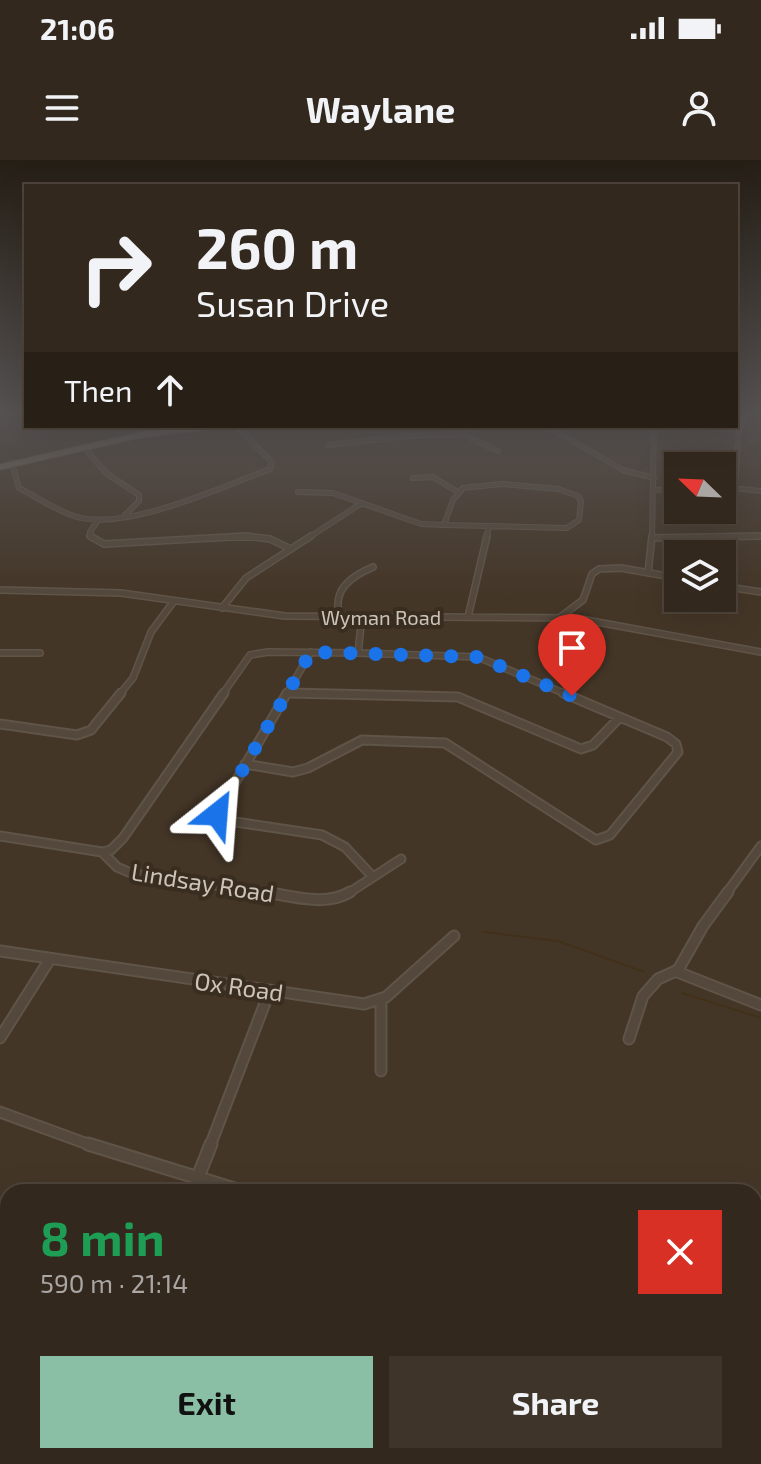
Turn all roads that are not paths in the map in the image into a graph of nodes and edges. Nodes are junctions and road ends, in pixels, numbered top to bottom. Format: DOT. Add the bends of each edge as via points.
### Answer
graph roads {
  1 [pos="15,474"];
  2 [pos="107,474"];
  3 [pos="261,474"];
  4 [pos="639,474"];
  5 [pos="654,474"];
  6 [pos="413,478"];
  7 [pos="654,478"];
  8 [pos="736,487"];
  9 [pos="653,490"];
  10 [pos="664,490"];
  11 [pos="761,491"];
  12 [pos="298,492"];
  13 [pos="458,492"];
  14 [pos="362,503"];
  15 [pos="121,518"];
  16 [pos="98,520"];
  17 [pos="444,526"];
  18 [pos="489,527"];
  19 [pos="761,536"];
  20 [pos="652,538"];
  21 [pos="291,549"];
  22 [pos="373,567"];
  23 [pos="648,573"];
  24 [pos="664,576"];
  25 [pos="736,588"];
  26 [pos="0,590"];
  27 [pos="761,592"];
  28 [pos="174,601"];
  29 [pos="222,608"];
  30 [pos="339,616"];
  31 [pos="362,617"];
  32 [pos="468,617"];
  33 [pos="559,618"];
  34 [pos="311,652"];
  35 [pos="761,652"];
  36 [pos="0,653"];
  37 [pos="40,653"];
  38 [pos="358,653"];
  39 [pos="287,693"];
  40 [pos="620,717"];
  41 [pos="0,724"];
  42 [pos="245,764"];
  43 [pos="0,836"];
  44 [pos="761,846"];
  45 [pos="102,852"];
  46 [pos="401,859"];
  47 [pos="373,877"];
  48 [pos="454,936"];
  49 [pos="0,951"];
  50 [pos="50,959"];
  51 [pos="675,971"];
  52 [pos="270,990"];
  53 [pos="381,1000"];
  54 [pos="761,1005"];
  55 [pos="0,1038"];
  56 [pos="629,1039"];
  57 [pos="381,1071"];
  58 [pos="0,1112"];
  59 [pos="198,1177"];
  60 [pos="219,1184"];
  1 -- 16 [label="street" via="20,489 69,514"];
  2 -- 15 [label="street" via="139,495 136,506"];
  3 -- 15 [label="street" via="154,512"];
  4 -- 7 [label="street"];
  5 -- 7 [label="street"];
  6 -- 13 [label="street" via="433,477"];
  7 -- 9 [label="street"];
  8 -- 11 [label="street"];
  9 -- 10 [label="street"];
  9 -- 20 [label="street"];
  12 -- 14 [label="street" via="333,493"];
  13 -- 17 [label="street"];
  13 -- 18 [label="street" via="475,484 558,488 581,501 581,516 573,526"];
  14 -- 17 [label="street" via="412,522"];
  14 -- 21 [label="street"];
  15 -- 16 [label="street"];
  16 -- 21 [label="street" via="90,537 104,544 247,536"];
  17 -- 18 [label="street"];
  18 -- 32 [label="street"];
  19 -- 20 [label="street"];
  20 -- 23 [label="street"];
  21 -- 29 [label="street" via="246,578"];
  22 -- 30 [label="street" via="342,586"];
  23 -- 24 [label="street"];
  23 -- 33 [label="street" via="614,567 596,570 583,600"];
  25 -- 27 [label="street"];
  26 -- 28 [label="street, Wyman Road" via="111,592"];
  28 -- 29 [label="street, Wyman Road"];
  28 -- 41 [label="street" via="151,632 133,678 91,730 63,735"];
  29 -- 30 [label="street, Wyman Road"];
  30 -- 31 [label="street, Wyman Road"];
  31 -- 32 [label="street, Wyman Road"];
  31 -- 38 [label="street"];
  32 -- 33 [label="street, Wyman Road"];
  33 -- 35 [label="street, Wyman Road"];
  34 -- 38 [label="street"];
  34 -- 39 [label="street"];
  34 -- 45 [label="street" via="260,652 247,658 123,838"];
  36 -- 37 [label="street"];
  38 -- 40 [label="street" via="478,657"];
  39 -- 40 [label="street" via="458,697 581,749 593,745"];
  39 -- 42 [label="street"];
  40 -- 42 [label="street" via="667,737 679,749 601,840 587,837 441,742 362,740 293,772"];
  42 -- 47 [label="street" via="218,809 219,818 322,835 345,847"];
  43 -- 45 [label="street, Lindsay Road"];
  44 -- 51 [label="street"];
  45 -- 47 [label="street, Lindsay Road" via="129,873 320,900 342,897"];
  46 -- 47 [label="street, Lindsay Road"];
  48 -- 53 [label="street"];
  49 -- 50 [label="street, Ox Road"];
  50 -- 52 [label="street, Ox Road"];
  50 -- 55 [label="street"];
  51 -- 54 [label="street"];
  51 -- 56 [label="street" via="664,974 643,997 632,1014"];
  52 -- 53 [label="street, Ox Road" via="364,1004"];
  52 -- 59 [label="street"];
  53 -- 57 [label="street"];
  58 -- 59 [label="street" via="118,1155"];
  59 -- 60 [label="street"];
}
